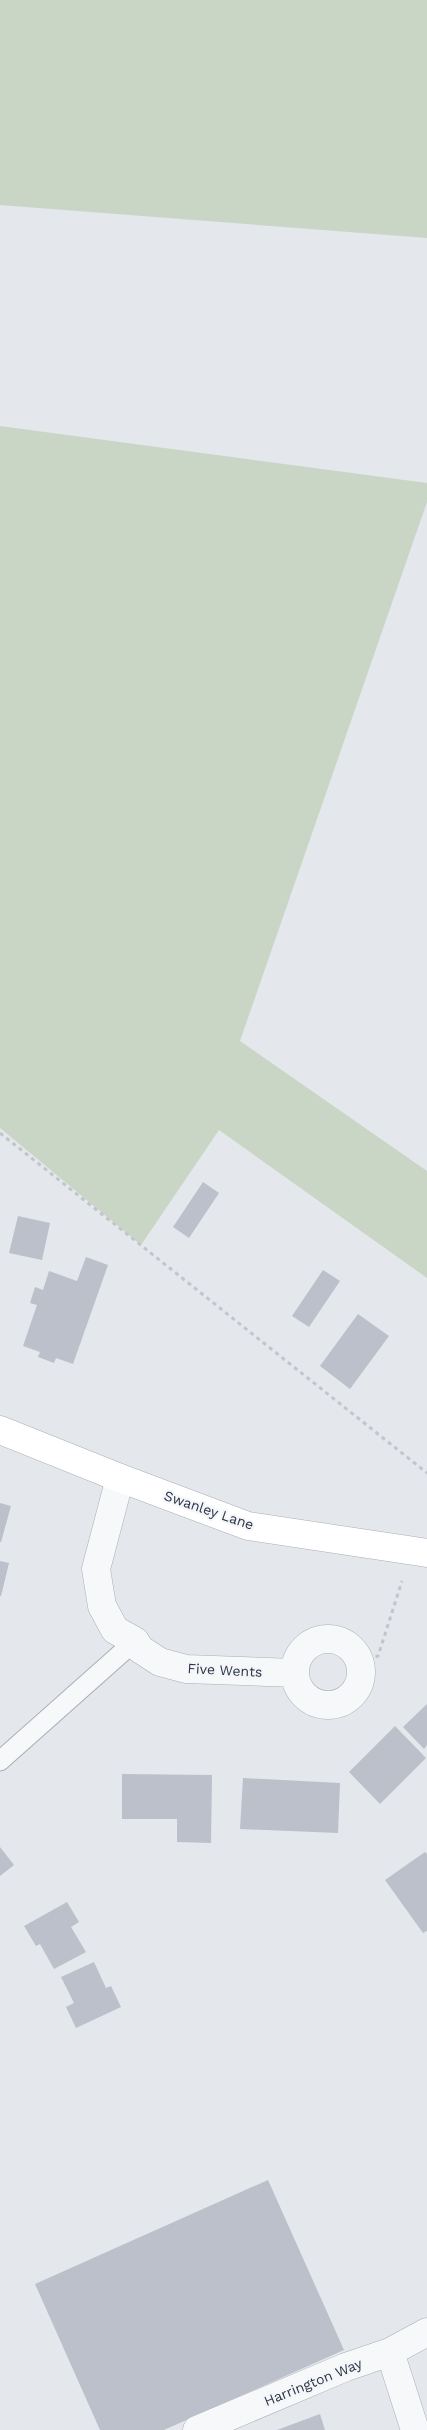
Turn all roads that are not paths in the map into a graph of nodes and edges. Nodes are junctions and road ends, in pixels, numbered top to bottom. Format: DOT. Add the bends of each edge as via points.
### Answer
graph roads {
  1 [pos="0,1430"];
  2 [pos="120,1478"];
  3 [pos="419,1552"];
  4 [pos="135,1641"];
  5 [pos="295,1674"];
  6 [pos="0,1761"];
  7 [pos="427,2332"];
  8 [pos="390,2352"];
  9 [pos="197,2430"];
  10 [pos="415,2430"];
  1 -- 2 [label="main road, Swanley Lane"];
  2 -- 3 [label="main road, Swanley Lane" via="248,1526"];
  2 -- 4 [label="street, Five Wents" via="96,1569 102,1606 115,1630"];
  4 -- 5 [label="street, Five Wents" via="140,1649 160,1662 186,1669"];
  4 -- 6 [label="lane"];
  5 -- 5 [label="street" via="301,1692 314,1702 326,1706 342,1703 353,1695 361,1679 360,1661 354,1650 344,1643 328,1639 307,1646 300,1654"];
  7 -- 8 [label="street, Harrington Way"];
  8 -- 9 [label="street, Harrington Way" via="346,2367"];
  8 -- 10 [label="street"];
}
